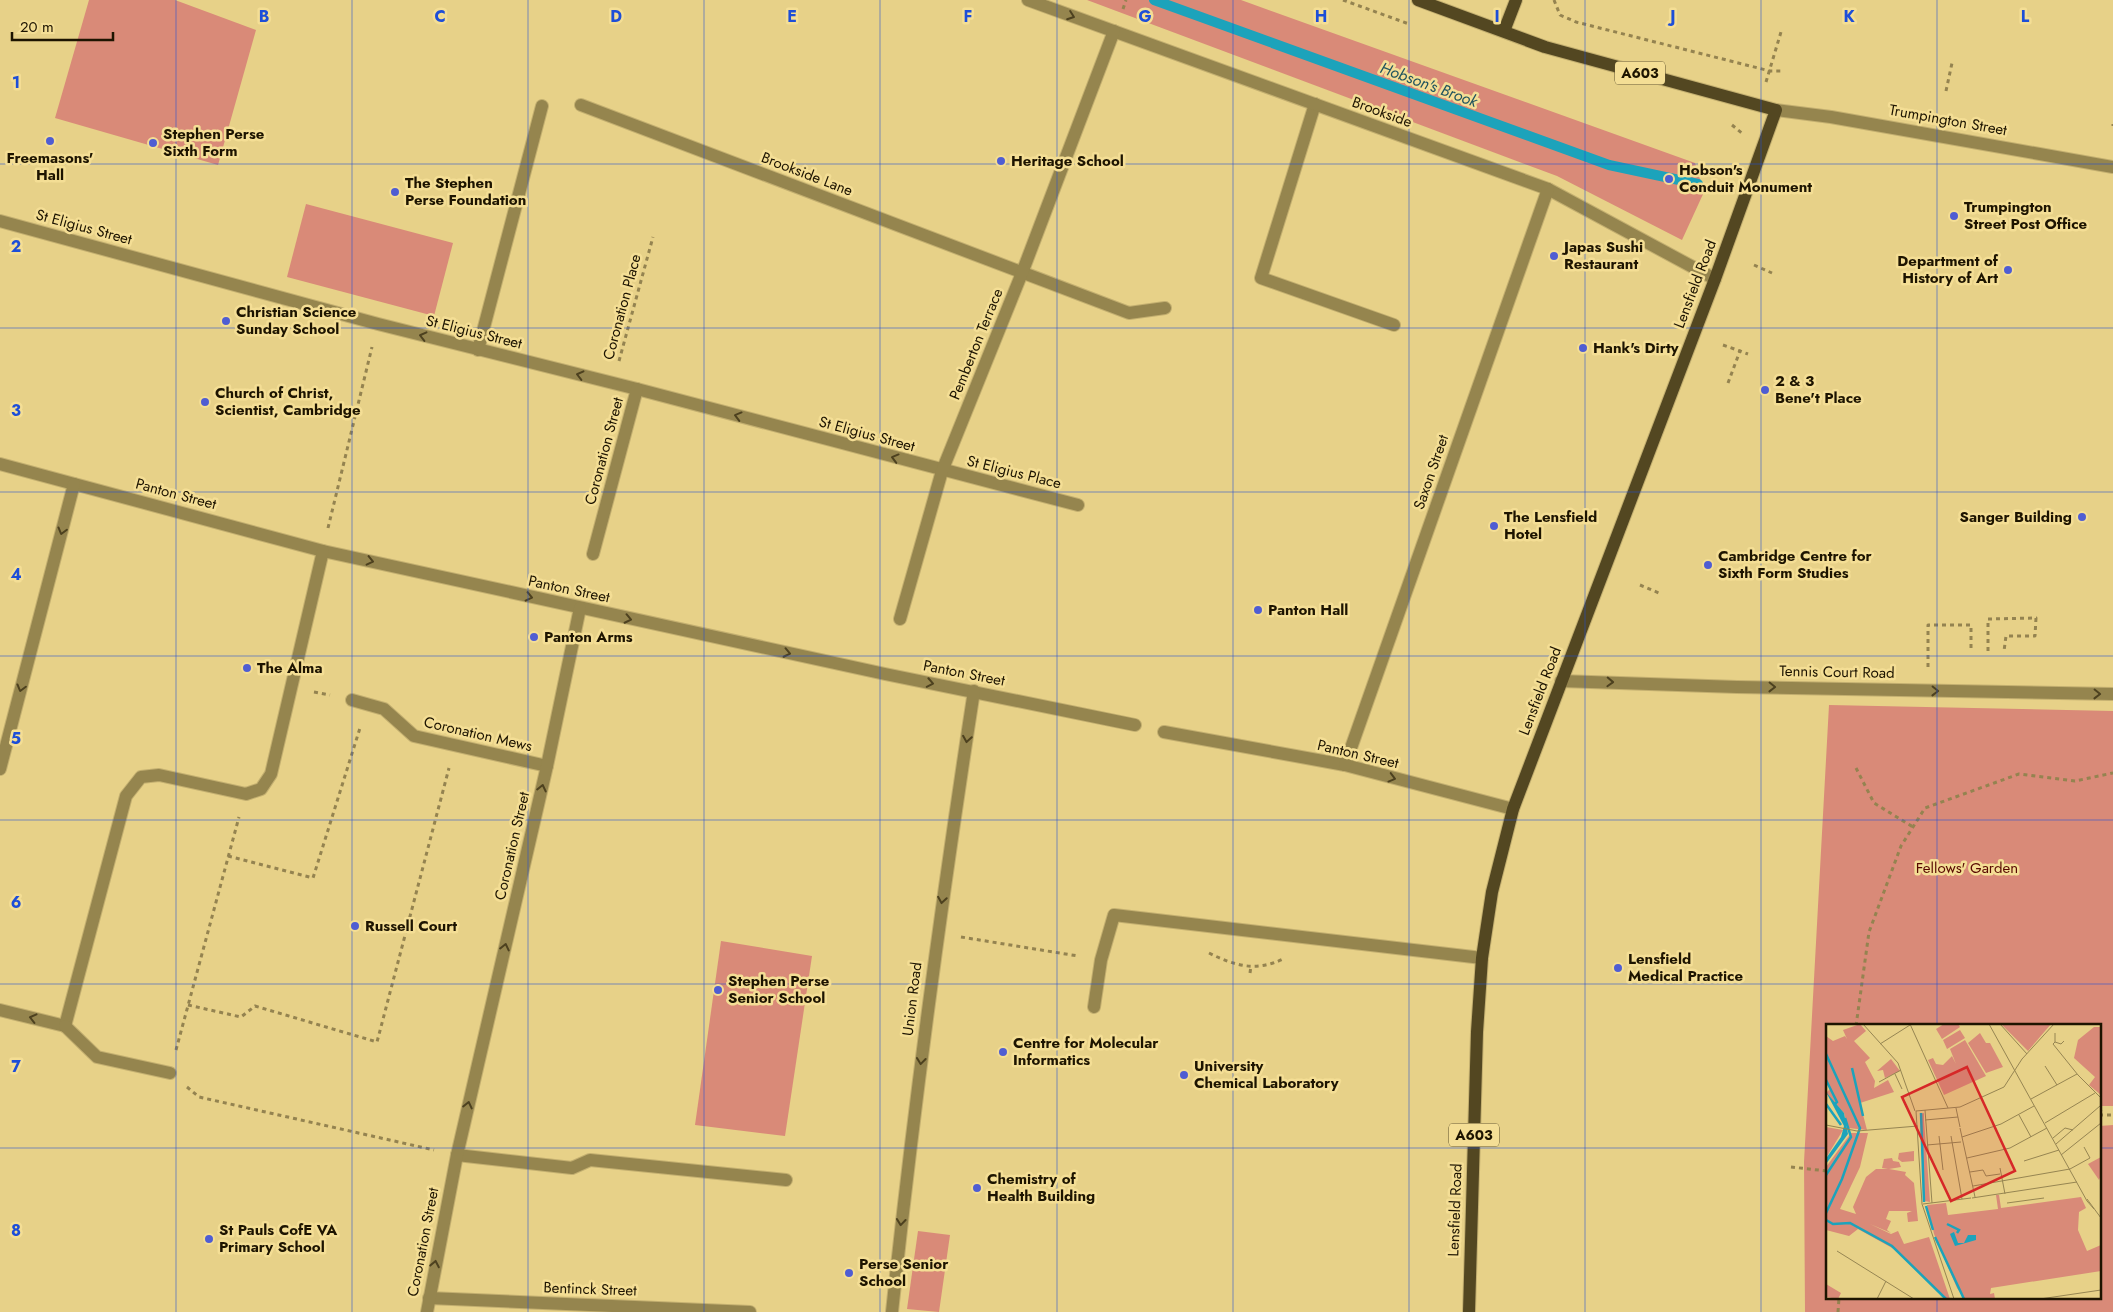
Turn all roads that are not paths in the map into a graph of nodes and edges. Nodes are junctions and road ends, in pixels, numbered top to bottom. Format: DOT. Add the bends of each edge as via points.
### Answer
graph roads {
  1 [pos="1028,0"];
  2 [pos="1418,0"];
  3 [pos="1516,0"];
  4 [pos="1114,31"];
  5 [pos="1504,31"];
  6 [pos="1315,104"];
  7 [pos="581,105"];
  8 [pos="542,106"];
  9 [pos="1776,110"];
  10 [pos="2113,167"];
  11 [pos="1548,189"];
  12 [pos="0,221"];
  13 [pos="1022,273"];
  14 [pos="1715,279"];
  15 [pos="1165,308"];
  16 [pos="1394,325"];
  17 [pos="478,350"];
  18 [pos="636,389"];
  19 [pos="0,464"];
  20 [pos="942,471"];
  21 [pos="74,484"];
  22 [pos="1078,505"];
  23 [pos="323,551"];
  24 [pos="593,554"];
  25 [pos="580,608"];
  26 [pos="900,619"];
  27 [pos="1561,680"];
  28 [pos="974,691"];
  29 [pos="2113,694"];
  30 [pos="352,700"];
  31 [pos="1135,725"];
  32 [pos="1164,732"];
  33 [pos="1345,765"];
  34 [pos="547,766"];
  35 [pos="0,769"];
  36 [pos="1512,809"];
  37 [pos="1482,958"];
  38 [pos="1094,1007"];
  39 [pos="0,1010"];
  40 [pos="65,1026"];
  41 [pos="170,1073"];
  42 [pos="456,1155"];
  43 [pos="786,1180"];
  44 [pos="429,1298"];
  45 [pos="427,1312"];
  46 [pos="750,1312"];
  47 [pos="892,1312"];
  48 [pos="1469,1312"];
  1 -- 4 [label="street, Brookside, one-way"];
  2 -- 5 [label="main road"];
  3 -- 5 [label="main road"];
  4 -- 6 [label="street, Brookside"];
  4 -- 13 [label="street, Pemberton Terrace"];
  5 -- 9 [label="main road, A603" via="1545,47"];
  6 -- 11 [label="street, Brookside"];
  6 -- 16 [label="street" via="1260,278"];
  7 -- 13 [label="street, Brookside Lane"];
  8 -- 17 [label="street"];
  9 -- 10 [label="street, Trumpington Street"];
  9 -- 14 [label="main road, Lensfield Road / A603"];
  11 -- 14 [label="street, Brookside"];
  11 -- 33 [label="street, Saxon Street"];
  17 -- 12 [label="street, St Eligius Street, one-way"];
  13 -- 15 [label="street, Brookside Lane" via="1129,313"];
  13 -- 20 [label="street, Pemberton Terrace"];
  14 -- 27 [label="main road, Lensfield Road / A603"];
  18 -- 17 [label="street, St Eligius Street, one-way"];
  20 -- 18 [label="street, St Eligius Street, one-way"];
  18 -- 24 [label="street, Coronation Street"];
  19 -- 21 [label="street, Panton Street"];
  20 -- 22 [label="street, St Eligius Place"];
  20 -- 26 [label="street, Pemberton Terrace"];
  21 -- 23 [label="street, Panton Street"];
  21 -- 35 [label="street, one-way"];
  23 -- 25 [label="street, Panton Street, one-way"];
  23 -- 40 [label="street" via="271,774 261,788 246,794 159,775 141,777 126,796"];
  25 -- 28 [label="street, Panton Street, one-way"];
  25 -- 34 [label="street, Coronation Street"];
  27 -- 29 [label="street, Tennis Court Road, one-way"];
  27 -- 36 [label="main road, Lensfield Road / A603"];
  28 -- 31 [label="street, Panton Street"];
  28 -- 47 [label="street, Union Road, one-way" via="937,933"];
  30 -- 34 [label="street, Coronation Mews" via="384,709 414,736"];
  32 -- 33 [label="street, Panton Street"];
  33 -- 36 [label="street, Panton Street, one-way"];
  42 -- 34 [label="street, Coronation Street, one-way"];
  36 -- 37 [label="main road, Lensfield Road / A603" via="1492,892"];
  37 -- 38 [label="street" via="1114,915 1101,960"];
  37 -- 48 [label="main road, Lensfield Road / A603"];
  40 -- 39 [label="street, one-way"];
  40 -- 41 [label="street" via="97,1057"];
  42 -- 43 [label="street" via="572,1168 590,1160"];
  44 -- 42 [label="street, Coronation Street, one-way"];
  44 -- 45 [label="street, Coronation Street"];
  44 -- 46 [label="street, Bentinck Street"];
}
